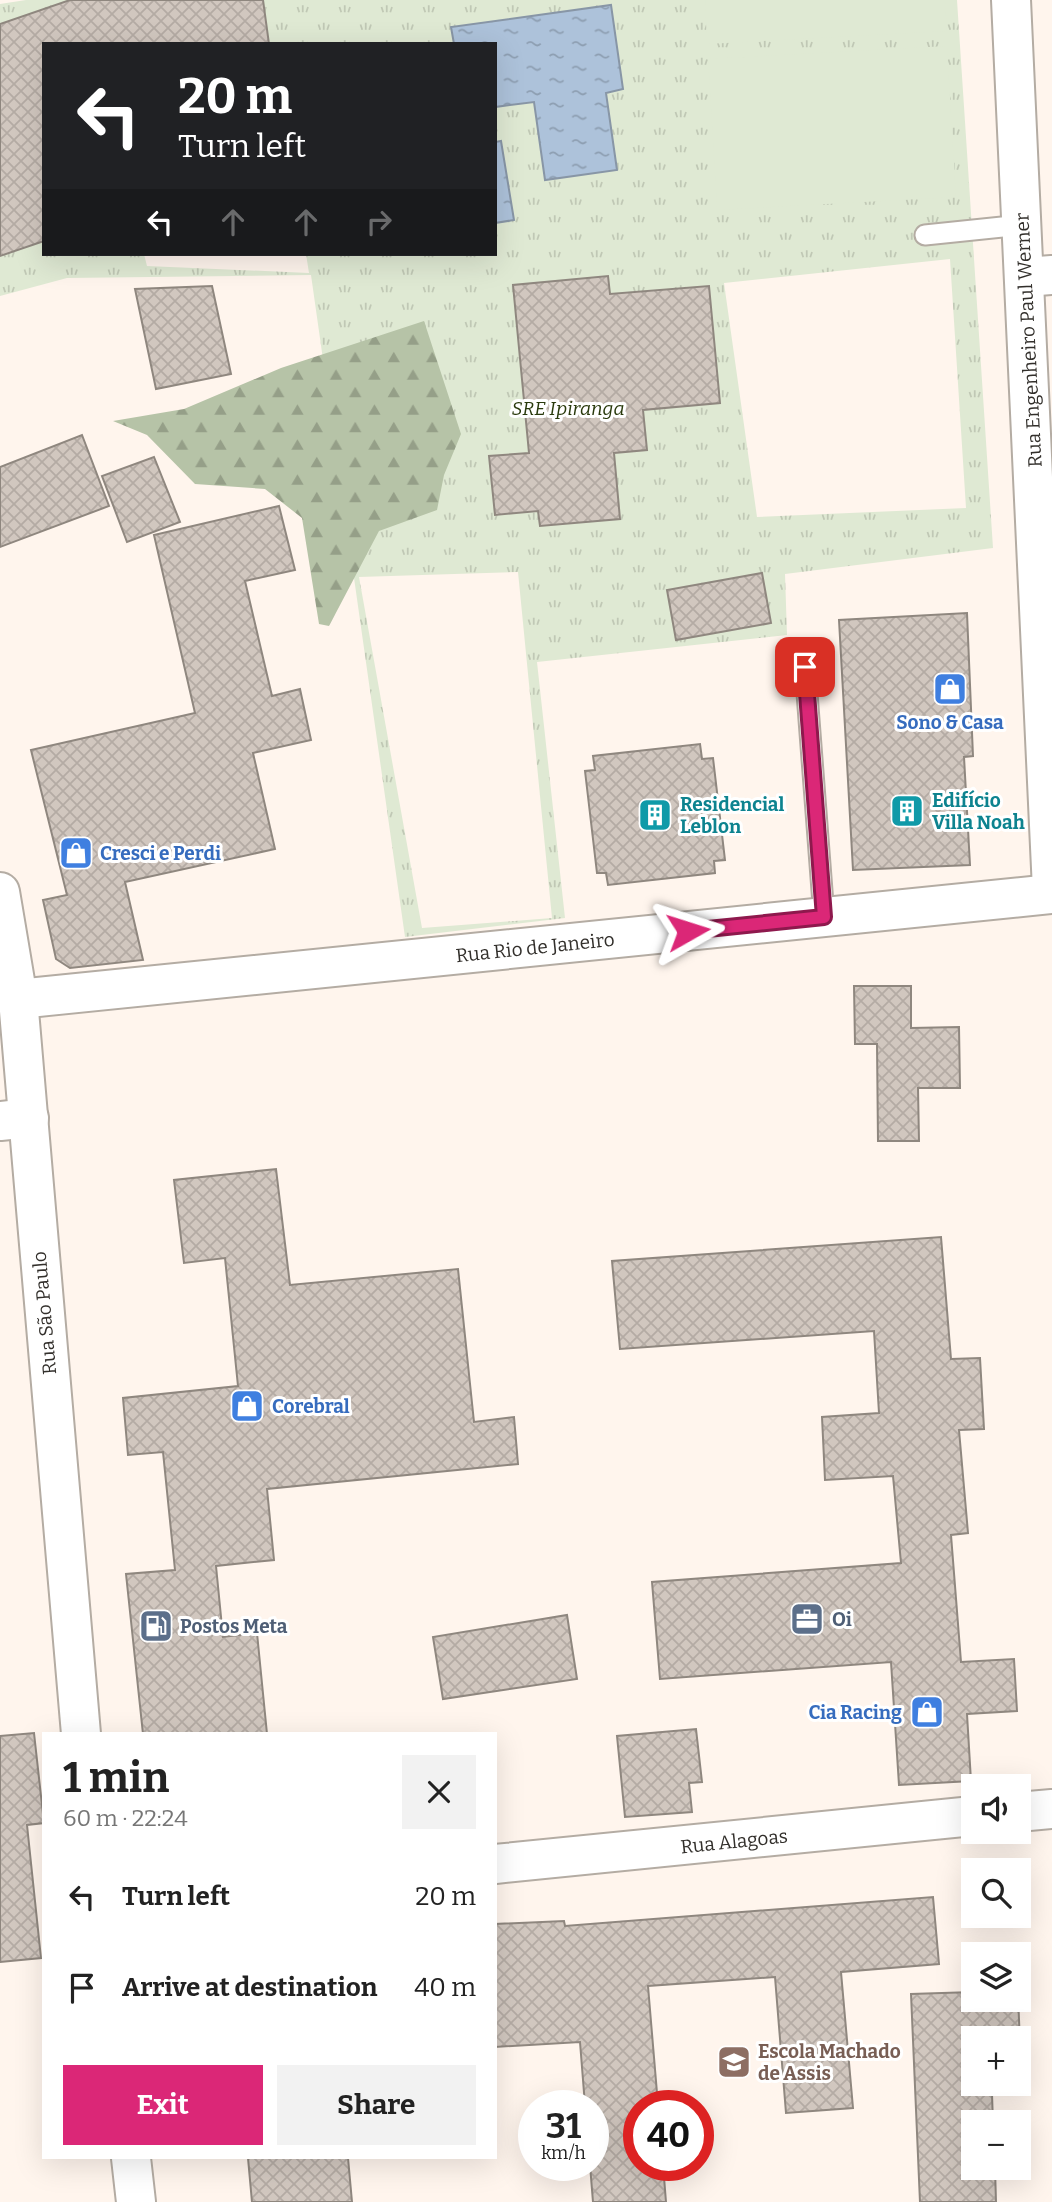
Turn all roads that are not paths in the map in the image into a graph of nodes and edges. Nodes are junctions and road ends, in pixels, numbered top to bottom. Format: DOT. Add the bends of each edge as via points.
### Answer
graph roads {
  1 [pos="1011,0"];
  2 [pos="1022,225"];
  3 [pos="925,235"];
  4 [pos="1038,276"];
  5 [pos="805,667"];
  6 [pos="0,892"];
  7 [pos="1052,892"];
  8 [pos="824,917"];
  9 [pos="18,999"];
  10 [pos="14,1119"];
  11 [pos="80,1732"];
  12 [pos="1052,1810"];
  13 [pos="1031,1811"];
  14 [pos="961,1817"];
  15 [pos="497,1864"];
  16 [pos="131,2159"];
  17 [pos="136,2202"];
  1 -- 2 [label="main road, Rua Engenheiro Paul Werner"];
  2 -- 3 [label="lane"];
  2 -- 4 [label="main road, Rua Engenheiro Paul Werner"];
  4 -- 7 [label="main road, Rua Engenheiro Paul Werner"];
  5 -- 8 [label="lane"];
  6 -- 9 [label="main road, Rua São Paulo"];
  7 -- 8 [label="main road, Rua Rio de Janeiro"];
  8 -- 9 [label="main road, Rua Rio de Janeiro"];
  9 -- 10 [label="main road, Rua São Paulo"];
  10 -- 11 [label="main road, Rua São Paulo"];
  12 -- 13 [label="main road"];
  14 -- 15 [label="main road, Rua Alagoas"];
  16 -- 17 [label="main road"];
}
